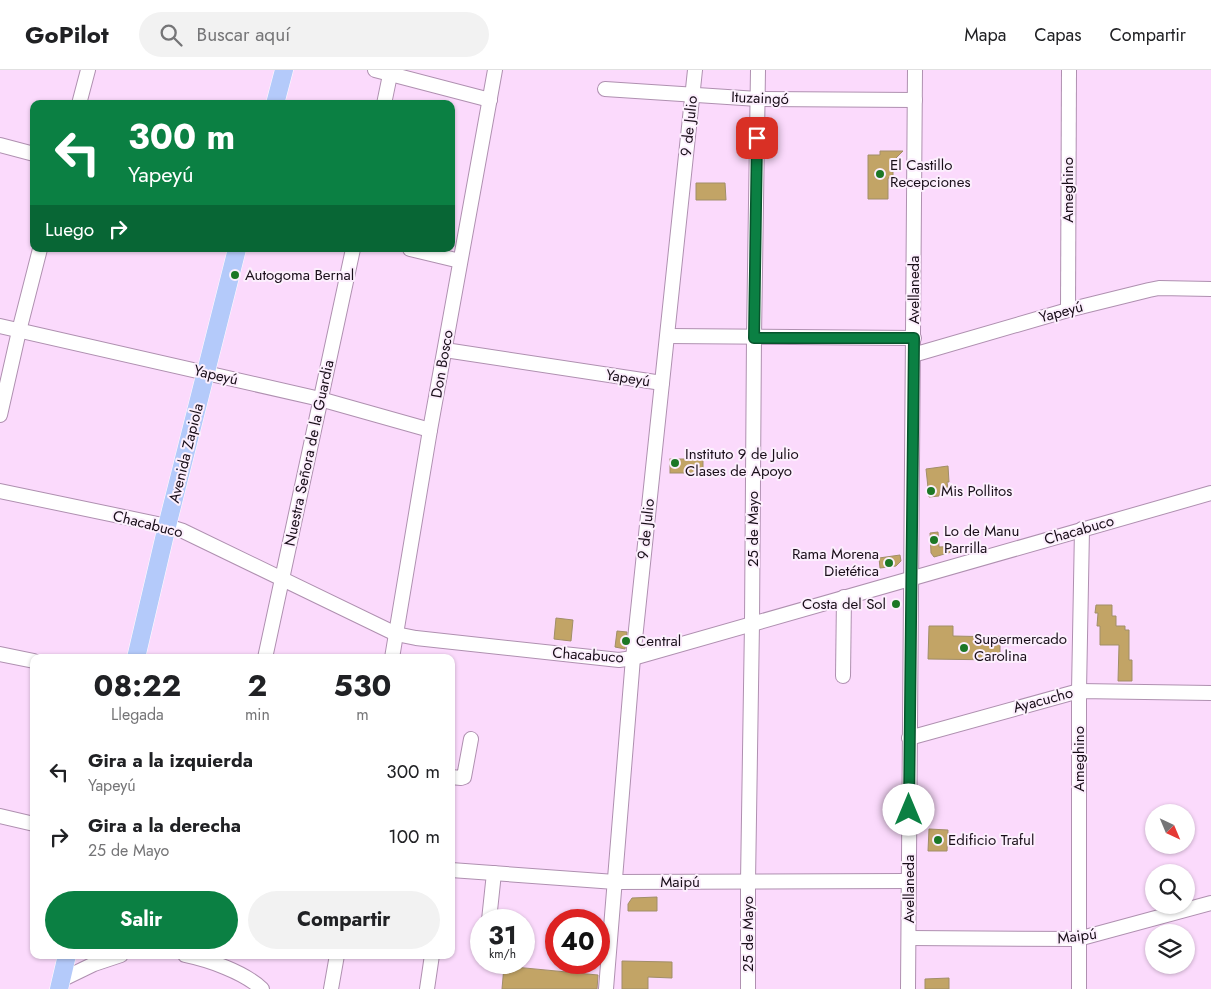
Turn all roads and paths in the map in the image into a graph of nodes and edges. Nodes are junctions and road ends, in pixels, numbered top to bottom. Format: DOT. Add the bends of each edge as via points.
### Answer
graph roads {
  1 [pos="88,70"];
  2 [pos="284,70"];
  3 [pos="375,70"];
  4 [pos="495,70"];
  5 [pos="695,70"];
  6 [pos="758,70"];
  7 [pos="915,70"];
  8 [pos="1069,70"];
  9 [pos="391,72"];
  10 [pos="605,89"];
  11 [pos="693,95"];
  12 [pos="758,99"];
  13 [pos="80,100"];
  14 [pos="276,100"];
  15 [pos="385,100"];
  16 [pos="490,100"];
  17 [pos="915,100"];
  18 [pos="0,145"];
  19 [pos="30,153"];
  20 [pos="39,252"];
  21 [pos="236,252"];
  22 [pos="352,252"];
  23 [pos="422,252"];
  24 [pos="460,261"];
  25 [pos="1211,289"];
  26 [pos="1068,310"];
  27 [pos="0,326"];
  28 [pos="19,330"];
  29 [pos="668,336"];
  30 [pos="754,338"];
  31 [pos="914,338"];
  32 [pos="445,350"];
  33 [pos="913,355"];
  34 [pos="206,373"];
  35 [pos="662,383"];
  36 [pos="320,399"];
  37 [pos="0,415"];
  38 [pos="430,430"];
  39 [pos="0,491"];
  40 [pos="1211,493"];
  41 [pos="167,526"];
  42 [pos="1082,529"];
  43 [pos="281,578"];
  44 [pos="912,578"];
  45 [pos="844,597"];
  46 [pos="752,623"];
  47 [pos="396,634"];
  48 [pos="0,654"];
  49 [pos="137,654"];
  50 [pos="266,654"];
  51 [pos="393,654"];
  52 [pos="633,658"];
  53 [pos="30,660"];
  54 [pos="843,676"];
  55 [pos="1079,691"];
  56 [pos="1211,693"];
  57 [pos="909,738"];
  58 [pos="471,739"];
  59 [pos="455,777"];
  60 [pos="0,816"];
  61 [pos="30,823"];
  62 [pos="455,870"];
  63 [pos="494,873"];
  64 [pos="908,881"];
  65 [pos="615,882"];
  66 [pos="748,882"];
  67 [pos="1211,902"];
  68 [pos="490,909"];
  69 [pos="909,938"];
  70 [pos="1078,939"];
  71 [pos="66,959"];
  72 [pos="109,959"];
  73 [pos="202,959"];
  74 [pos="336,959"];
  75 [pos="431,959"];
  76 [pos="60,985"];
  77 [pos="262,989"];
  78 [pos="332,989"];
  79 [pos="427,989"];
  80 [pos="606,989"];
  81 [pos="748,989"];
  82 [pos="908,989"];
  83 [pos="1079,989"];
  1 -- 13 [label="street"];
  2 -- 14 [label="main road"];
  3 -- 9 [label="street"];
  4 -- 16 [label="street, Don Bosco"];
  5 -- 11 [label="street, 9 de Julio"];
  6 -- 12 [label="street, 25 de Mayo"];
  7 -- 17 [label="street, Avellaneda"];
  8 -- 26 [label="street, Ameghino"];
  9 -- 15 [label="street"];
  9 -- 16 [label="street"];
  10 -- 11 [label="street, Ituzaingó"];
  11 -- 12 [label="street, Ituzaingó"];
  11 -- 29 [label="street, 9 de Julio"];
  12 -- 17 [label="street, Ituzaingó"];
  12 -- 30 [label="street, 25 de Mayo"];
  16 -- 24 [label="street, Don Bosco"];
  17 -- 31 [label="street, Avellaneda"];
  18 -- 19 [label="street"];
  20 -- 28 [label="street"];
  21 -- 34 [label="main road, Avenida Zapiola"];
  22 -- 36 [label="street, Nuestra Señora de la Guardia"];
  23 -- 24 [label="street"];
  24 -- 32 [label="street, Don Bosco"];
  25 -- 26 [label="street, Yapeyú" via="1159,288"];
  26 -- 33 [label="street, Yapeyú"];
  27 -- 28 [label="street, Yapeyú"];
  28 -- 34 [label="street, Yapeyú"];
  28 -- 37 [label="street"];
  29 -- 30 [label="street"];
  29 -- 35 [label="street, 9 de Julio"];
  30 -- 31 [label="street"];
  30 -- 46 [label="street, 25 de Mayo"];
  31 -- 33 [label="street, Avellaneda"];
  32 -- 35 [label="street, Yapeyú"];
  32 -- 38 [label="street, Don Bosco"];
  33 -- 44 [label="street, Avellaneda"];
  34 -- 36 [label="street, Yapeyú"];
  34 -- 41 [label="main road, Avenida Zapiola"];
  35 -- 52 [label="street, 9 de Julio"];
  36 -- 38 [label="street, Yapeyú"];
  36 -- 43 [label="street, Nuestra Señora de la Guardia"];
  38 -- 47 [label="street, Don Bosco"];
  39 -- 41 [label="street, Chacabuco"];
  40 -- 42 [label="street, Chacabuco"];
  41 -- 43 [label="street, Chacabuco"];
  41 -- 49 [label="main road, Avenida Zapiola"];
  42 -- 44 [label="street, Chacabuco"];
  42 -- 55 [label="street, Ameghino"];
  43 -- 47 [label="street, Chacabuco"];
  43 -- 50 [label="street, Nuestra Señora de la Guardia"];
  44 -- 45 [label="street, Chacabuco"];
  44 -- 57 [label="street, Avellaneda"];
  45 -- 46 [label="street, Chacabuco"];
  45 -- 54 [label="street"];
  46 -- 52 [label="street, Chacabuco"];
  46 -- 66 [label="street, 25 de Mayo"];
  47 -- 51 [label="street, Don Bosco"];
  47 -- 52 [label="street, Chacabuco" via="611,659"];
  48 -- 53 [label="street"];
  52 -- 65 [label="street, 9 de Julio"];
  55 -- 56 [label="street, Ayacucho"];
  55 -- 57 [label="street, Ayacucho"];
  55 -- 70 [label="street, Ameghino"];
  57 -- 64 [label="street, Avellaneda"];
  58 -- 59 [label="street" via="464,777"];
  60 -- 61 [label="street"];
  62 -- 63 [label="street, Maipú"];
  63 -- 65 [label="street, Maipú"];
  63 -- 68 [label="street"];
  64 -- 66 [label="street, Maipú"];
  64 -- 69 [label="street, Avellaneda"];
  65 -- 66 [label="street, Maipú"];
  65 -- 80 [label="street, 9 de Julio"];
  66 -- 81 [label="street, 25 de Mayo"];
  67 -- 70 [label="street, Maipú"];
  69 -- 70 [label="street, Maipú"];
  69 -- 82 [label="street, Avellaneda"];
  70 -- 83 [label="street, Ameghino"];
  71 -- 76 [label="main road"];
  72 -- 76 [label="street" via="94,964"];
  73 -- 77 [label="street"];
  74 -- 78 [label="street"];
  75 -- 79 [label="street"];
}
